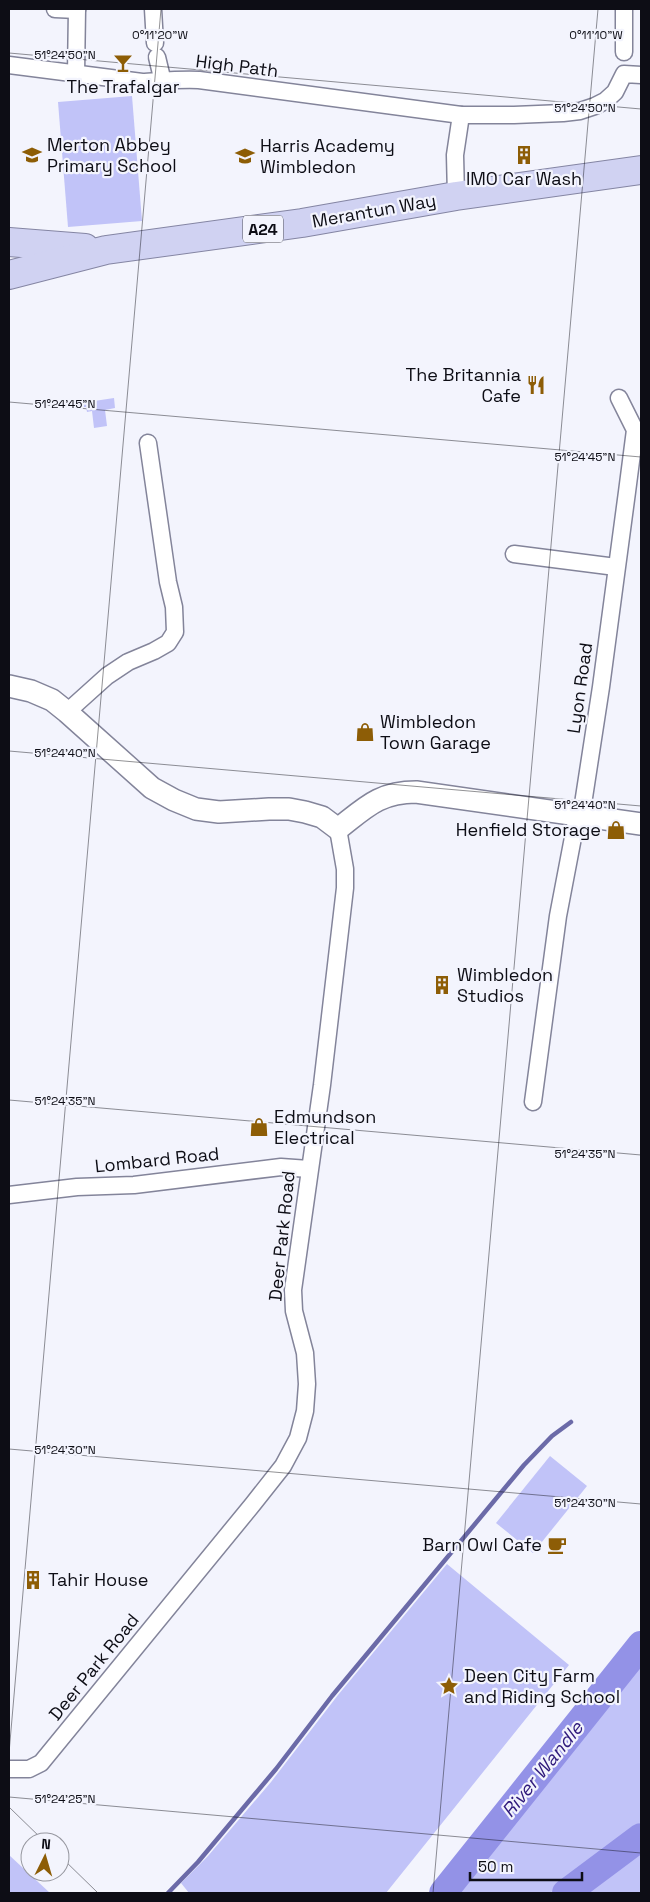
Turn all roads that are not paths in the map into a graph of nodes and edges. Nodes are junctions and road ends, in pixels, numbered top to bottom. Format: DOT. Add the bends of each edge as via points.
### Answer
graph roads {
  1 [pos="55,9"];
  2 [pos="77,9"];
  3 [pos="154,9"];
  4 [pos="624,9"];
  5 [pos="624,52"];
  6 [pos="9,65"];
  7 [pos="76,74"];
  8 [pos="641,75"];
  9 [pos="163,82"];
  10 [pos="461,115"];
  11 [pos="641,170"];
  12 [pos="456,196"];
  13 [pos="9,242"];
  14 [pos="106,250"];
  15 [pos="9,275"];
  16 [pos="619,398"];
  17 [pos="148,443"];
  18 [pos="514,554"];
  19 [pos="616,566"];
  20 [pos="9,686"];
  21 [pos="67,712"];
  22 [pos="579,815"];
  23 [pos="641,824"];
  24 [pos="338,829"];
  25 [pos="533,1102"];
  26 [pos="309,1169"];
  27 [pos="9,1195"];
  28 [pos="9,1769"];
  1 -- 2 [label="street"];
  2 -- 7 [label="street"];
  3 -- 9 [label="street" via="156,50"];
  4 -- 5 [label="street"];
  6 -- 7 [label="street, High Path"];
  7 -- 9 [label="street, High Path"];
  8 -- 10 [label="street, High Path" via="624,74 615,92 605,101 580,111"];
  9 -- 10 [label="street, High Path" via="199,80"];
  10 -- 12 [label="street" via="455,155"];
  11 -- 12 [label="highway, Merantun Way / A24"];
  12 -- 14 [label="highway, Merantun Way / A24" via="302,223"];
  13 -- 14 [label="highway, Merantun Way / A24"];
  14 -- 15 [label="highway, Merantun Way / A24"];
  16 -- 19 [label="street, Lyon Road" via="635,430"];
  17 -- 21 [label="street" via="174,607 175,632 168,643 107,676"];
  18 -- 19 [label="street"];
  19 -- 22 [label="street, Lyon Road" via="601,687"];
  20 -- 21 [label="street" via="52,700"];
  21 -- 24 [label="street" via="152,788 174,800 196,809 219,812 269,809 305,812 322,817"];
  22 -- 23 [label="street"];
  22 -- 24 [label="street" via="398,792 372,803"];
  22 -- 25 [label="street, Lyon Road" via="558,916"];
  24 -- 26 [label="street, Deer Park Road" via="345,888"];
  26 -- 27 [label="street, Lombard Road" via="281,1166 134,1185 77,1187"];
  26 -- 28 [label="street, Deer Park Road" via="293,1290 294,1311 305,1353 307,1384 298,1438 268,1485 41,1763 29,1769"];
}
